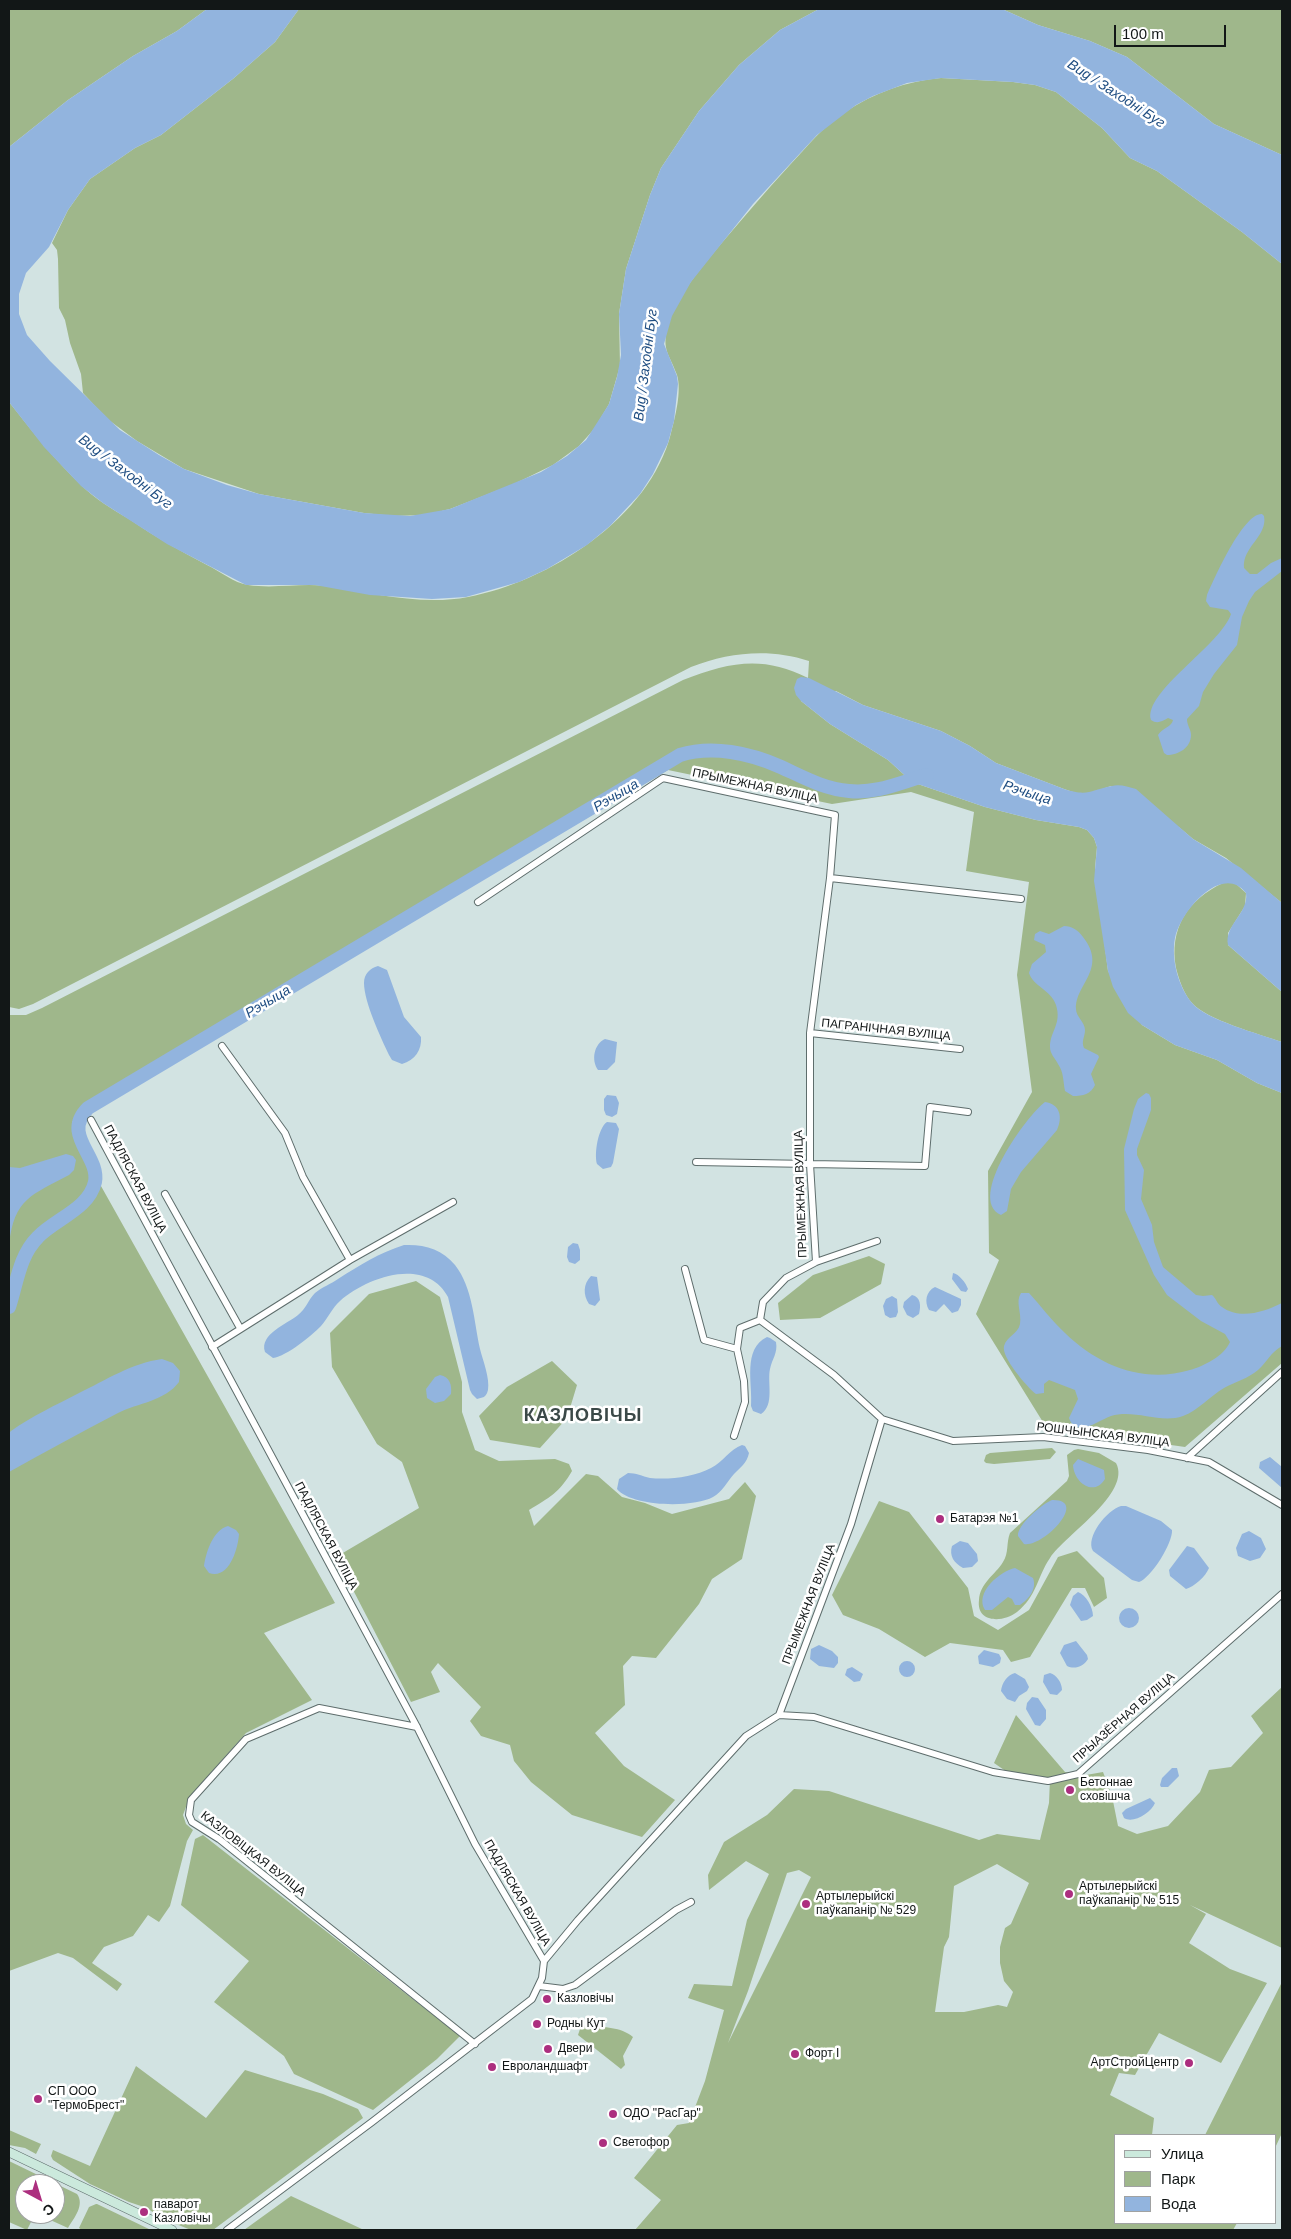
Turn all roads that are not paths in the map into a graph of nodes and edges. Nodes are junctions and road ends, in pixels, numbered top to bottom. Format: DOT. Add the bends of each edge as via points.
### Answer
graph roads {
  1 [pos="830,878"];
  2 [pos="1021,899"];
  3 [pos="478,902"];
  4 [pos="810,1033"];
  5 [pos="222,1046"];
  6 [pos="960,1050"];
  7 [pos="968,1112"];
  8 [pos="91,1120"];
  9 [pos="696,1162"];
  10 [pos="810,1164"];
  11 [pos="165,1194"];
  12 [pos="453,1202"];
  13 [pos="877,1241"];
  14 [pos="350,1260"];
  15 [pos="816,1262"];
  16 [pos="685,1269"];
  17 [pos="760,1320"];
  18 [pos="240,1328"];
  19 [pos="212,1347"];
  20 [pos="736,1349"];
  21 [pos="1282,1372"];
  22 [pos="882,1419"];
  23 [pos="734,1436"];
  24 [pos="1187,1458"];
  25 [pos="1282,1505"];
  26 [pos="1282,1594"];
  27 [pos="779,1715"];
  28 [pos="417,1727"];
  29 [pos="691,1902"];
  30 [pos="544,1961"];
  31 [pos="539,1986"];
  32 [pos="475,2044"];
  33 [pos="9,2152"];
  34 [pos="172,2230"];
  35 [pos="227,2230"];
  1 -- 2 [label="street"];
  1 -- 3 [label="street, ПРЫМЕЖНАЯ ВУЛІЦА" via="835,815 663,778"];
  1 -- 4 [label="street, ПРЫМЕЖНАЯ ВУЛІЦА"];
  4 -- 6 [label="street, ПАГРАНІЧНАЯ ВУЛІЦА"];
  4 -- 10 [label="street, ПРЫМЕЖНАЯ ВУЛІЦА"];
  5 -- 14 [label="street" via="285,1133 303,1177"];
  7 -- 10 [label="street" via="930,1107 925,1166"];
  8 -- 19 [label="street, ПАДЛЯСКАЯ ВУЛІЦА"];
  9 -- 10 [label="street"];
  10 -- 15 [label="street, ПРЫМЕЖНАЯ ВУЛІЦА"];
  11 -- 18 [label="street"];
  12 -- 14 [label="street"];
  13 -- 15 [label="street"];
  14 -- 18 [label="street"];
  15 -- 17 [label="street, ПРЫМЕЖНАЯ ВУЛІЦА" via="786,1278 763,1302"];
  16 -- 20 [label="street" via="704,1340"];
  17 -- 20 [label="street" via="740,1328"];
  17 -- 22 [label="street" via="834,1375"];
  18 -- 19 [label="street"];
  19 -- 28 [label="street, ПАДЛЯСКАЯ ВУЛІЦА"];
  20 -- 23 [label="street" via="744,1381 745,1402"];
  21 -- 24 [label="street"];
  22 -- 24 [label="street, РОШЧЫНСКАЯ ВУЛІЦА" via="954,1441 1043,1437"];
  22 -- 27 [label="street, ПРЫМЕЖНАЯ ВУЛІЦА" via="851,1524"];
  24 -- 25 [label="street, РОШЧЫНСКАЯ ВУЛІЦА" via="1209,1462"];
  26 -- 27 [label="street, ПРЫАЗЁРНАЯ ВУЛІЦА" via="1078,1774 1048,1782 993,1772 814,1717"];
  27 -- 30 [label="street" via="746,1736"];
  28 -- 30 [label="street, ПАДЛЯСКАЯ ВУЛІЦА" via="475,1844"];
  28 -- 32 [label="street, КАЗЛОВІЦКАЯ ВУЛІЦА" via="319,1708 246,1739 191,1800 189,1815 192,1822 219,1838"];
  29 -- 31 [label="street" via="575,1985 563,1989"];
  30 -- 31 [label="street"];
  31 -- 32 [label="street" via="532,1999"];
  32 -- 35 [label="street"];
  33 -- 34 [label="main road"];
}
